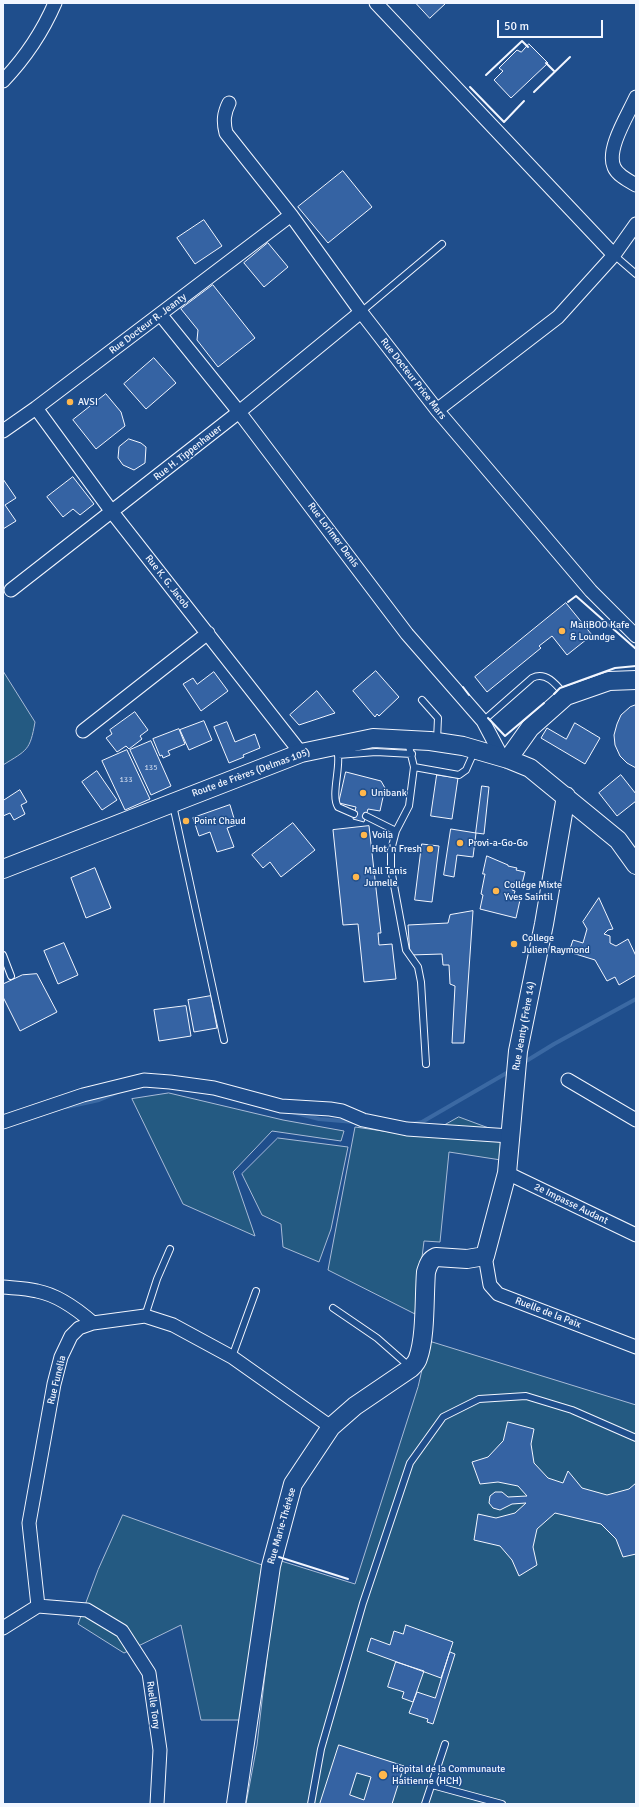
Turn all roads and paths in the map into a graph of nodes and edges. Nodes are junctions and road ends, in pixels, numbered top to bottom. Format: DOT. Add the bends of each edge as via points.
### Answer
graph roads {
  1 [pos="55,3"];
  2 [pos="376,3"];
  3 [pos="3,81"];
  4 [pos="636,98"];
  5 [pos="229,102"];
  6 [pos="636,185"];
  7 [pos="291,214"];
  8 [pos="636,224"];
  9 [pos="442,244"];
  10 [pos="614,255"];
  11 [pos="636,274"];
  12 [pos="361,312"];
  13 [pos="160,314"];
  14 [pos="36,408"];
  15 [pos="437,410"];
  16 [pos="239,412"];
  17 [pos="3,431"];
  18 [pos="112,512"];
  19 [pos="11,590"];
  20 [pos="208,633"];
  21 [pos="636,636"];
  22 [pos="636,680"];
  23 [pos="566,696"];
  24 [pos="422,700"];
  25 [pos="483,721"];
  26 [pos="83,731"];
  27 [pos="437,742"];
  28 [pos="409,747"];
  29 [pos="474,749"];
  30 [pos="337,750"];
  31 [pos="301,753"];
  32 [pos="505,758"];
  33 [pos="414,767"];
  34 [pos="566,796"];
  35 [pos="172,803"];
  36 [pos="354,814"];
  37 [pos="366,816"];
  38 [pos="396,832"];
  39 [pos="636,865"];
  40 [pos="3,869"];
  41 [pos="3,955"];
  42 [pos="11,976"];
  43 [pos="224,1040"];
  44 [pos="426,1064"];
  45 [pos="568,1080"];
  46 [pos="636,1120"];
  47 [pos="3,1122"];
  48 [pos="510,1136"];
  49 [pos="506,1173"];
  50 [pos="636,1235"];
  51 [pos="170,1249"];
  52 [pos="485,1256"];
  53 [pos="3,1287"];
  54 [pos="256,1291"];
  55 [pos="333,1308"];
  56 [pos="145,1316"];
  57 [pos="93,1323"];
  58 [pos="636,1347"];
  59 [pos="232,1357"];
  60 [pos="411,1368"];
  61 [pos="331,1427"];
  62 [pos="636,1438"];
  63 [pos="38,1606"];
  64 [pos="3,1628"];
  65 [pos="445,1744"];
  66 [pos="432,1785"];
  67 [pos="157,1804"];
  68 [pos="236,1804"];
  69 [pos="311,1804"];
  70 [pos="426,1804"];
  71 [pos="502,1804"];
  1 -- 3 [label="street" via="41,33 21,62"];
  2 -- 10 [label="street"];
  4 -- 6 [label="street" via="613,148 612,160 615,169"];
  5 -- 7 [label="street, Rue Docteur Price Mars" via="224,116 226,133"];
  7 -- 12 [label="street, Rue Docteur Price Mars"];
  7 -- 13 [label="street, Rue Docteur R. Jeanty"];
  8 -- 10 [label="street"];
  9 -- 12 [label="lane"];
  10 -- 11 [label="lane"];
  10 -- 15 [label="street" via="558,317"];
  12 -- 15 [label="street, Rue Docteur Price Mars"];
  12 -- 16 [label="street, Rue H. Tippenhauer"];
  13 -- 14 [label="street, Rue Docteur R. Jeanty"];
  13 -- 16 [label="street, Rue Lorimer Denis"];
  14 -- 17 [label="street, Rue Docteur R. Jeanty"];
  14 -- 18 [label="street, Rue K. G. Jacob"];
  15 -- 21 [label="street, Rue Docteur Price Mars" via="591,591"];
  16 -- 18 [label="street, Rue H. Tippenhauer"];
  16 -- 25 [label="street, Rue Lorimer Denis" via="407,634"];
  18 -- 19 [label="street, Rue H. Tippenhauer"];
  18 -- 20 [label="street, Rue K. G. Jacob"];
  20 -- 26 [label="street"];
  20 -- 31 [label="street, Rue K. G. Jacob"];
  22 -- 23 [label="street" via="609,681"];
  23 -- 25 [label="lane" via="545,676 538,675"];
  23 -- 32 [label="street" via="530,728"];
  24 -- 27 [label="lane" via="438,718"];
  25 -- 32 [label="street, Rue Lorimer Denis"];
  27 -- 28 [label="street, Route de Frères (Delmas 105)"];
  27 -- 29 [label="street, Route de Frères (Delmas 105)"];
  28 -- 30 [label="street, Route de Frères (Delmas 105)" via="372,738"];
  28 -- 33 [label="lane"];
  29 -- 32 [label="street, Route de Frères (Delmas 105)"];
  29 -- 33 [label="lane" via="466,770 459,775"];
  30 -- 31 [label="street, Route de Frères (Delmas 105)"];
  30 -- 36 [label="lane" via="340,764 336,804"];
  31 -- 35 [label="street, Route de Frères (Delmas 105)"];
  32 -- 34 [label="street, Route de Frères (Delmas 105)" via="530,768"];
  33 -- 38 [label="lane" via="409,806"];
  34 -- 39 [label="street, Route de Frères (Delmas 105)" via="618,840"];
  34 -- 48 [label="street, Rue Jeanty (Frère 14)" via="518,1051"];
  35 -- 40 [label="street, Route de Frères (Delmas 105)"];
  35 -- 43 [label="lane"];
  37 -- 38 [label="lane"];
  38 -- 44 [label="lane" via="391,850 391,869 406,950 418,967 421,982"];
  41 -- 42 [label="lane"];
  45 -- 46 [label="street"];
  47 -- 48 [label="street" via="83,1095 144,1080 214,1088 281,1106 342,1111 363,1120 407,1129"];
  48 -- 49 [label="street, Rue Jeanty (Frère 14)"];
  49 -- 50 [label="street, 2e Impasse Audant"];
  49 -- 52 [label="street, Rue Jeanty (Frère 14)"];
  51 -- 56 [label="lane"];
  52 -- 58 [label="street, Ruelle de la Paix" via="490,1285 498,1294"];
  52 -- 60 [label="street, Rue Marie-Thérèse" via="467,1259 436,1257 428,1264 421,1350 418,1360"];
  53 -- 57 [label="street" via="37,1291 55,1297 82,1313"];
  54 -- 59 [label="lane"];
  55 -- 60 [label="lane" via="377,1338"];
  56 -- 57 [label="street, Rue Funelia"];
  56 -- 59 [label="street, Rue Funelia" via="186,1331"];
  57 -- 63 [label="street, Rue Funelia" via="79,1328 71,1336 54,1384 29,1523"];
  59 -- 61 [label="street, Rue Funelia"];
  60 -- 61 [label="street, Rue Marie-Thérèse" via="355,1406"];
  61 -- 68 [label="street, Rue Marie-Thérèse" via="294,1484 271,1566"];
  62 -- 69 [label="lane" via="572,1410 526,1396 479,1399 443,1416 410,1463 363,1603 321,1749"];
  63 -- 64 [label="street"];
  63 -- 67 [label="street, Ruelle Tony" via="87,1610 122,1631 149,1673 160,1750"];
  65 -- 66 [label="lane"];
  66 -- 70 [label="lane"];
  66 -- 71 [label="lane"];
}
